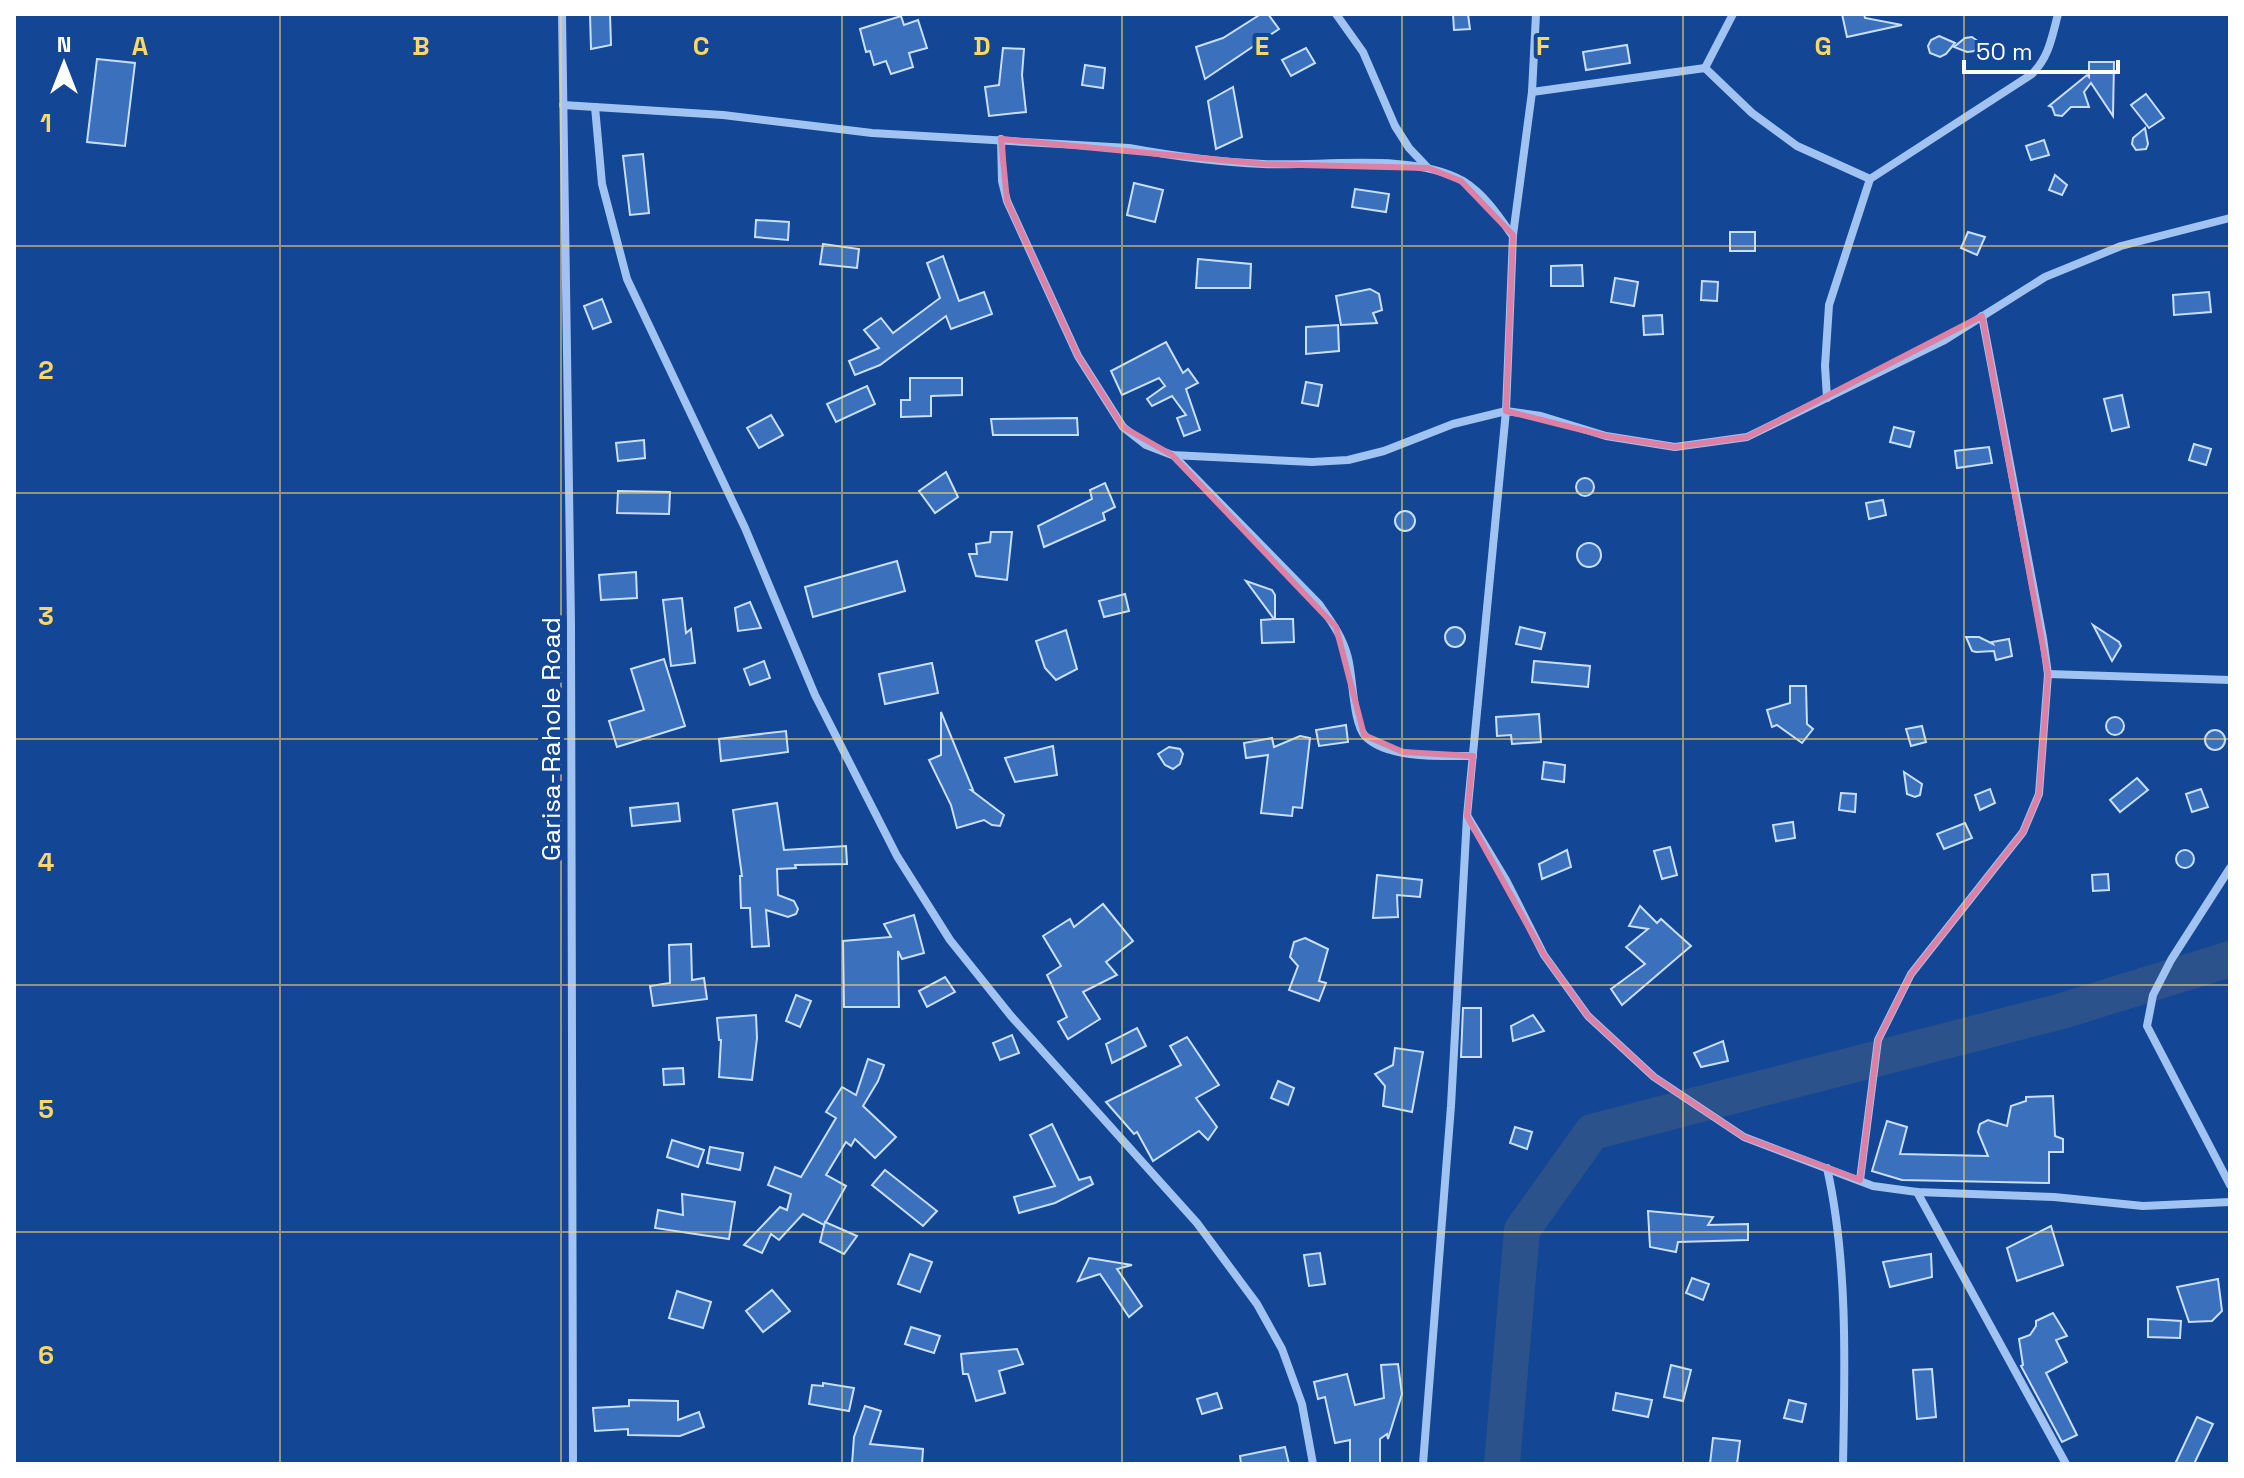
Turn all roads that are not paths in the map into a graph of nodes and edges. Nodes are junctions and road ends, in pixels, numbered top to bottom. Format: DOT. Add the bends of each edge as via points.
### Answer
graph roads {
  1 [pos="562,14"];
  2 [pos="1336,14"];
  3 [pos="1536,14"];
  4 [pos="1733,14"];
  5 [pos="2058,14"];
  6 [pos="1705,68"];
  7 [pos="1532,92"];
  8 [pos="563,105"];
  9 [pos="595,107"];
  10 [pos="1001,139"];
  11 [pos="1428,168"];
  12 [pos="1870,179"];
  13 [pos="2230,218"];
  14 [pos="1513,235"];
  15 [pos="1982,316"];
  16 [pos="1827,398"];
  17 [pos="1506,411"];
  18 [pos="1172,455"];
  19 [pos="2048,674"];
  20 [pos="2230,680"];
  21 [pos="1473,756"];
  22 [pos="1467,816"];
  23 [pos="2230,868"];
  24 [pos="1827,1168"];
  25 [pos="1860,1180"];
  26 [pos="2230,1185"];
  27 [pos="1917,1192"];
  28 [pos="2230,1202"];
  29 [pos="573,1464"];
  30 [pos="1313,1464"];
  31 [pos="1423,1464"];
  32 [pos="1843,1464"];
  33 [pos="2066,1464"];
  1 -- 8 [label="street, Garisa-Rahole Road"];
  2 -- 11 [label="street" via="1363,52 1395,126"];
  3 -- 7 [label="street"];
  4 -- 6 [label="street"];
  5 -- 12 [label="street" via="2049,51 2032,74"];
  6 -- 7 [label="street"];
  6 -- 12 [label="street" via="1797,146"];
  7 -- 14 [label="street"];
  8 -- 9 [label="street"];
  8 -- 29 [label="street, Garisa-Rahole Road" via="571,624"];
  9 -- 10 [label="street" via="872,133"];
  9 -- 30 [label="street" via="602,184 627,279 745,528 815,695 890,843 950,940 1011,1016 1197,1223 1257,1304 1282,1349 1302,1404"];
  10 -- 11 [label="street" via="1263,164"];
  10 -- 18 [label="street" via="1007,201 1078,356 1123,427 1146,445"];
  11 -- 14 [label="street" via="1481,195"];
  12 -- 16 [label="street" via="1829,305"];
  13 -- 15 [label="street" via="2121,246 2045,277"];
  14 -- 17 [label="street"];
  15 -- 16 [label="street"];
  15 -- 19 [label="street"];
  16 -- 17 [label="street" via="1747,437 1675,447"];
  17 -- 18 [label="street" via="1348,460"];
  17 -- 21 [label="street"];
  18 -- 21 [label="street" via="1336,627 1364,735 1403,752"];
  19 -- 20 [label="street"];
  19 -- 25 [label="street" via="2039,794 2023,832 1911,974 1878,1040"];
  21 -- 22 [label="street"];
  22 -- 24 [label="street" via="1544,955 1588,1016 1654,1077 1744,1137"];
  22 -- 31 [label="street"];
  23 -- 26 [label="street" via="2171,960 2153,995 2147,1026"];
  24 -- 25 [label="street"];
  24 -- 32 [label="street" via="1836,1208 1843,1326"];
  25 -- 27 [label="street"];
  27 -- 28 [label="street" via="2143,1206"];
  27 -- 33 [label="street"];
}
